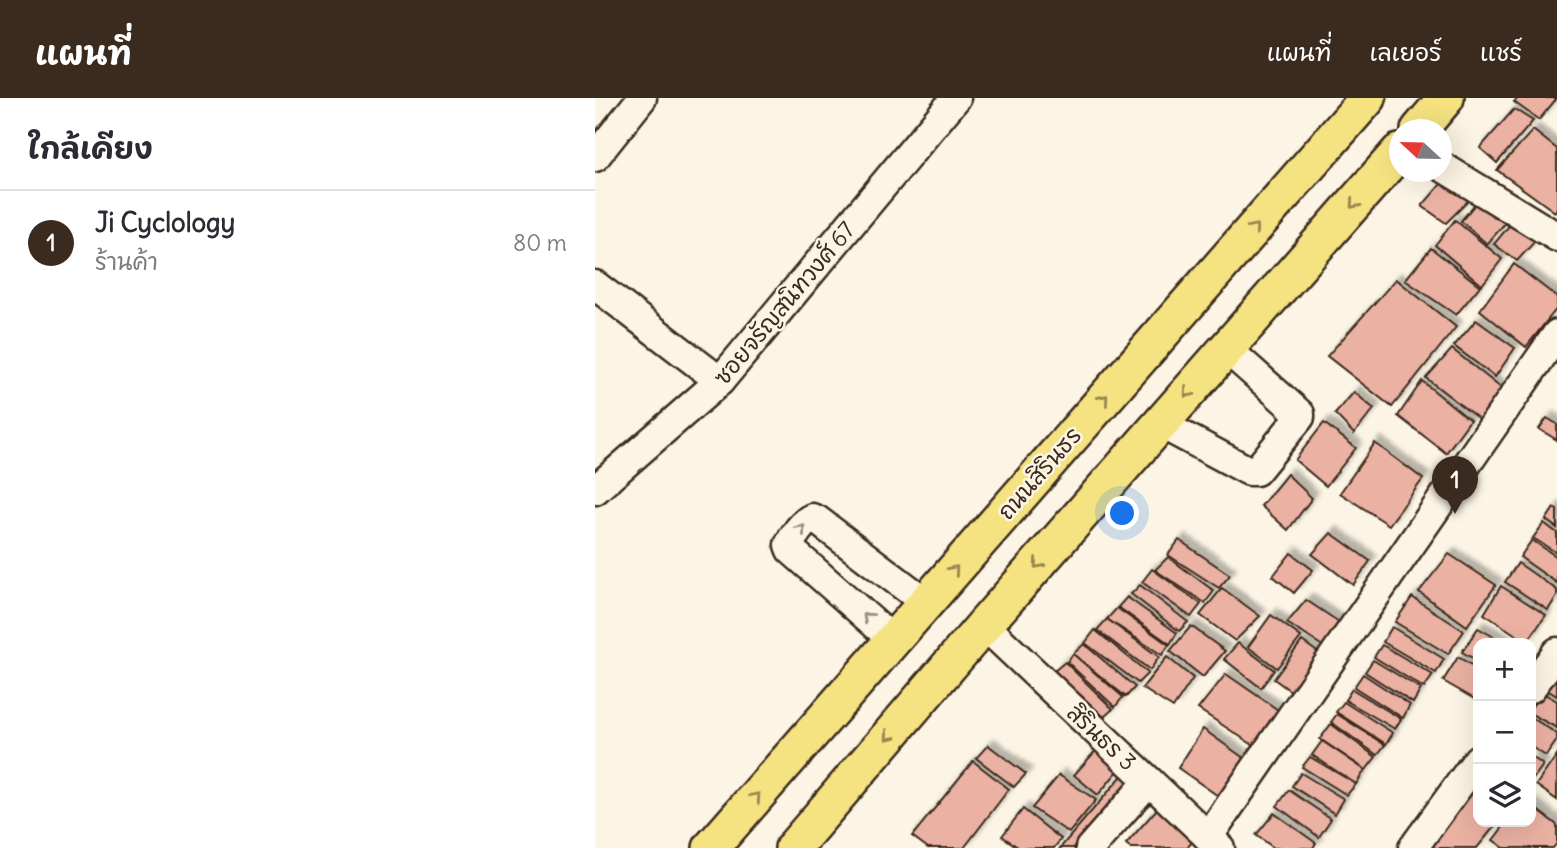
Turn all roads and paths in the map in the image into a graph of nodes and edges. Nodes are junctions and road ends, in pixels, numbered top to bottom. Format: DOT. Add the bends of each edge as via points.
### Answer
graph roads {
  1 [pos="642,98"];
  2 [pos="956,98"];
  3 [pos="1368,98"];
  4 [pos="1446,98"];
  5 [pos="1428,119"];
  6 [pos="595,157"];
  7 [pos="1389,163"];
  8 [pos="1452,173"];
  9 [pos="1557,237"];
  10 [pos="595,285"];
  11 [pos="1557,334"];
  12 [pos="1227,349"];
  13 [pos="720,381"];
  14 [pos="1161,424"];
  15 [pos="595,491"];
  16 [pos="870,560"];
  17 [pos="841,594"];
  18 [pos="925,602"];
  19 [pos="984,625"];
  20 [pos="893,640"];
  21 [pos="1557,652"];
  22 [pos="1536,681"];
  23 [pos="1474,764"];
  24 [pos="1149,781"];
  25 [pos="1214,842"];
  26 [pos="711,848"];
  27 [pos="793,848"];
  28 [pos="1090,848"];
  29 [pos="1413,848"];
  1 -- 6 [label="street"];
  2 -- 13 [label="street, ซอยจรัญสนิทวงศ์ 67"];
  18 -- 3 [label="main road, ถนนสิรินธร, one-way"];
  4 -- 5 [label="main road"];
  7 -- 12 [label="main road, one-way"];
  8 -- 9 [label="street"];
  10 -- 13 [label="street"];
  11 -- 25 [label="street"];
  12 -- 14 [label="main road, one-way"];
  12 -- 14 [label="street" via="1300,414 1256,471"];
  13 -- 15 [label="street, ซอยจรัญสนิทวงศ์ 67"];
  14 -- 19 [label="main road, one-way"];
  16 -- 17 [label="street"];
  17 -- 16 [label="street, one-way" via="791,550 791,540 807,520 817,520"];
  16 -- 18 [label="street"];
  20 -- 17 [label="street, one-way"];
  18 -- 20 [label="main road, ถนนสิรินธร"];
  19 -- 24 [label="street, สิรินธร 3"];
  19 -- 27 [label="main road, one-way"];
  26 -- 20 [label="main road, ถนนสิรินธร, one-way"];
  21 -- 22 [label="street"];
  23 -- 29 [label="street"];
  24 -- 25 [label="street, สิรินธร 3"];
  24 -- 28 [label="street"];
}
